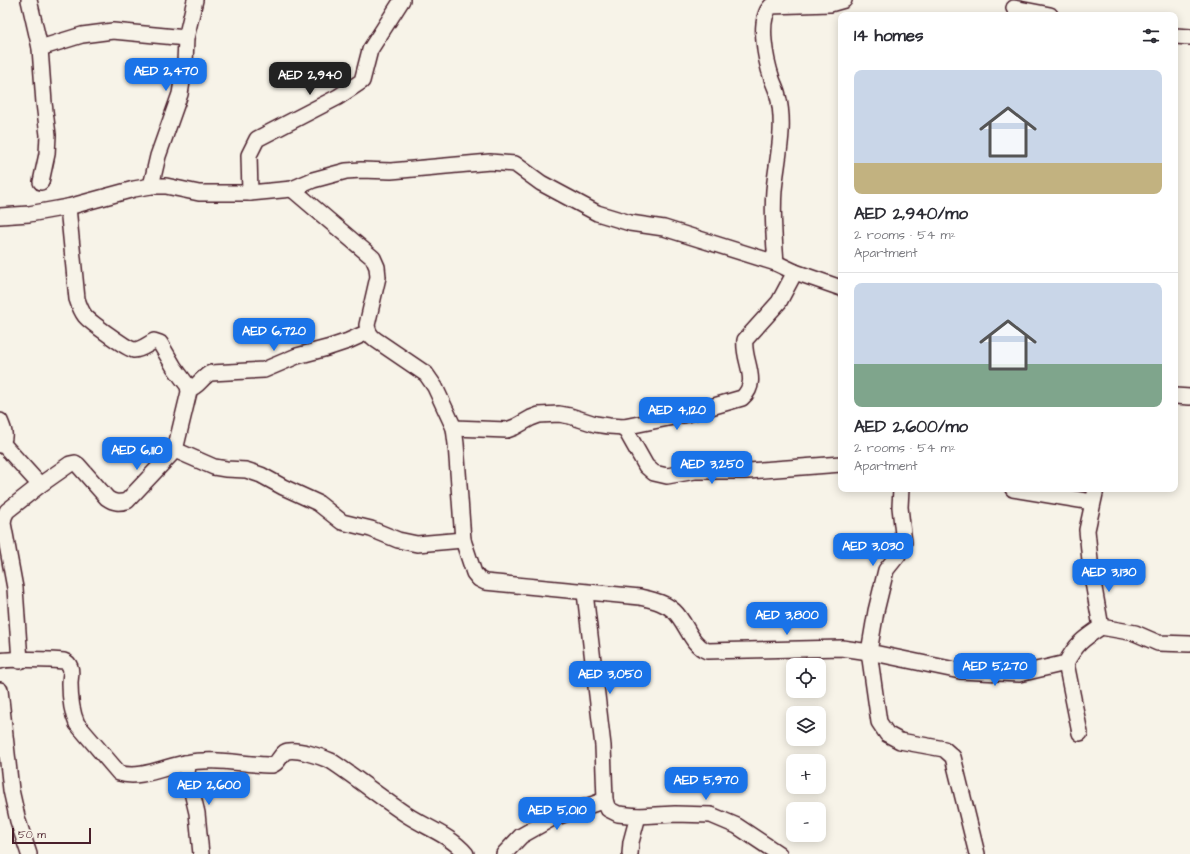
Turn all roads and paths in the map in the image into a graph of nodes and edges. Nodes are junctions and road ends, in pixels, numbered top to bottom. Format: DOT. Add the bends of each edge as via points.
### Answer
graph roads {
  1 [pos="29,0"];
  2 [pos="195,0"];
  3 [pos="402,0"];
  4 [pos="844,0"];
  5 [pos="1014,8"];
  6 [pos="1035,12"];
  7 [pos="1178,36"];
  8 [pos="1190,36"];
  9 [pos="186,38"];
  10 [pos="40,48"];
  11 [pos="41,182"];
  12 [pos="151,186"];
  13 [pos="292,189"];
  14 [pos="250,193"];
  15 [pos="68,207"];
  16 [pos="0,216"];
  17 [pos="776,263"];
  18 [pos="795,272"];
  19 [pos="838,287"];
  20 [pos="368,332"];
  21 [pos="189,389"];
  22 [pos="1178,396"];
  23 [pos="1190,397"];
  24 [pos="0,421"];
  25 [pos="624,427"];
  26 [pos="454,428"];
  27 [pos="1,444"];
  28 [pos="174,450"];
  29 [pos="838,464"];
  30 [pos="40,485"];
  31 [pos="901,492"];
  32 [pos="1048,492"];
  33 [pos="1094,496"];
  34 [pos="463,540"];
  35 [pos="585,593"];
  36 [pos="1101,628"];
  37 [pos="1190,644"];
  38 [pos="869,652"];
  39 [pos="0,661"];
  40 [pos="20,661"];
  41 [pos="1066,663"];
  42 [pos="0,690"];
  43 [pos="1080,733"];
  44 [pos="184,763"];
  45 [pos="605,800"];
  46 [pos="638,816"];
  47 [pos="29,854"];
  48 [pos="201,854"];
  49 [pos="466,854"];
  50 [pos="504,854"];
  51 [pos="630,854"];
  52 [pos="779,854"];
  53 [pos="977,854"];
  1 -- 10 [label="street"];
  2 -- 9 [label="street"];
  3 -- 14 [label="street" via="370,50 362,81 338,97 257,139 250,155"];
  4 -- 17 [label="street" via="830,4 771,6 765,15 765,50 782,117 772,218"];
  5 -- 6 [label="street"];
  7 -- 8 [label="street"];
  9 -- 10 [label="street" via="114,31 82,35"];
  9 -- 12 [label="street" via="180,94 158,156"];
  10 -- 11 [label="street" via="48,135"];
  12 -- 14 [label="street" via="166,186 199,193"];
  12 -- 15 [label="street"];
  13 -- 14 [label="street"];
  13 -- 17 [label="street" via="324,176 346,171 391,171 490,162 514,164 597,213 630,223 664,228"];
  13 -- 20 [label="street" via="373,258 378,277 366,325"];
  15 -- 16 [label="street"];
  15 -- 21 [label="street" via="80,308 93,323 130,349 139,349 154,341 160,343"];
  17 -- 18 [label="street"];
  18 -- 19 [label="street"];
  18 -- 25 [label="street" via="779,302 745,340 750,387 742,398 683,416"];
  20 -- 21 [label="street" via="264,370 211,373"];
  20 -- 26 [label="street" via="371,337 426,374 435,387"];
  21 -- 28 [label="street"];
  22 -- 23 [label="street"];
  24 -- 27 [label="street" via="4,434"];
  25 -- 26 [label="street" via="595,424 559,414 539,415 507,430"];
  25 -- 29 [label="street" via="646,466 654,473 667,476 695,471 749,472"];
  26 -- 34 [label="street"];
  27 -- 30 [label="street"];
  28 -- 30 [label="street" via="127,501 120,503 107,498 74,463"];
  28 -- 34 [label="street" via="214,467 246,470 261,475 318,503 342,522 372,529 398,540 418,544"];
  30 -- 40 [label="street" via="7,511 3,523 15,588"];
  31 -- 38 [label="street" via="904,543 886,570"];
  32 -- 33 [label="street"];
  33 -- 36 [label="street" via="1087,530"];
  34 -- 35 [label="street" via="478,579 485,582"];
  35 -- 38 [label="street" via="640,597 660,602 674,611 699,648 706,651 842,648"];
  35 -- 45 [label="street" via="603,746"];
  36 -- 37 [label="street" via="1135,633 1158,643"];
  36 -- 41 [label="street" via="1083,639"];
  38 -- 41 [label="street" via="960,671 1019,674"];
  38 -- 53 [label="street" via="879,722 887,734 900,741 944,749 952,757"];
  39 -- 40 [label="street"];
  40 -- 44 [label="street" via="64,661 68,664 71,668 70,686 75,720 120,773 145,773"];
  41 -- 43 [label="street"];
  42 -- 47 [label="street" via="11,790"];
  44 -- 48 [label="street" via="197,813"];
  44 -- 49 [label="street" via="199,761 272,765 288,751 320,756 336,764 407,815 438,831"];
  45 -- 46 [label="street" via="608,809 618,814"];
  45 -- 50 [label="street" via="551,819 521,836"];
  46 -- 51 [label="street"];
  46 -- 52 [label="street" via="711,815 737,826"];
}
